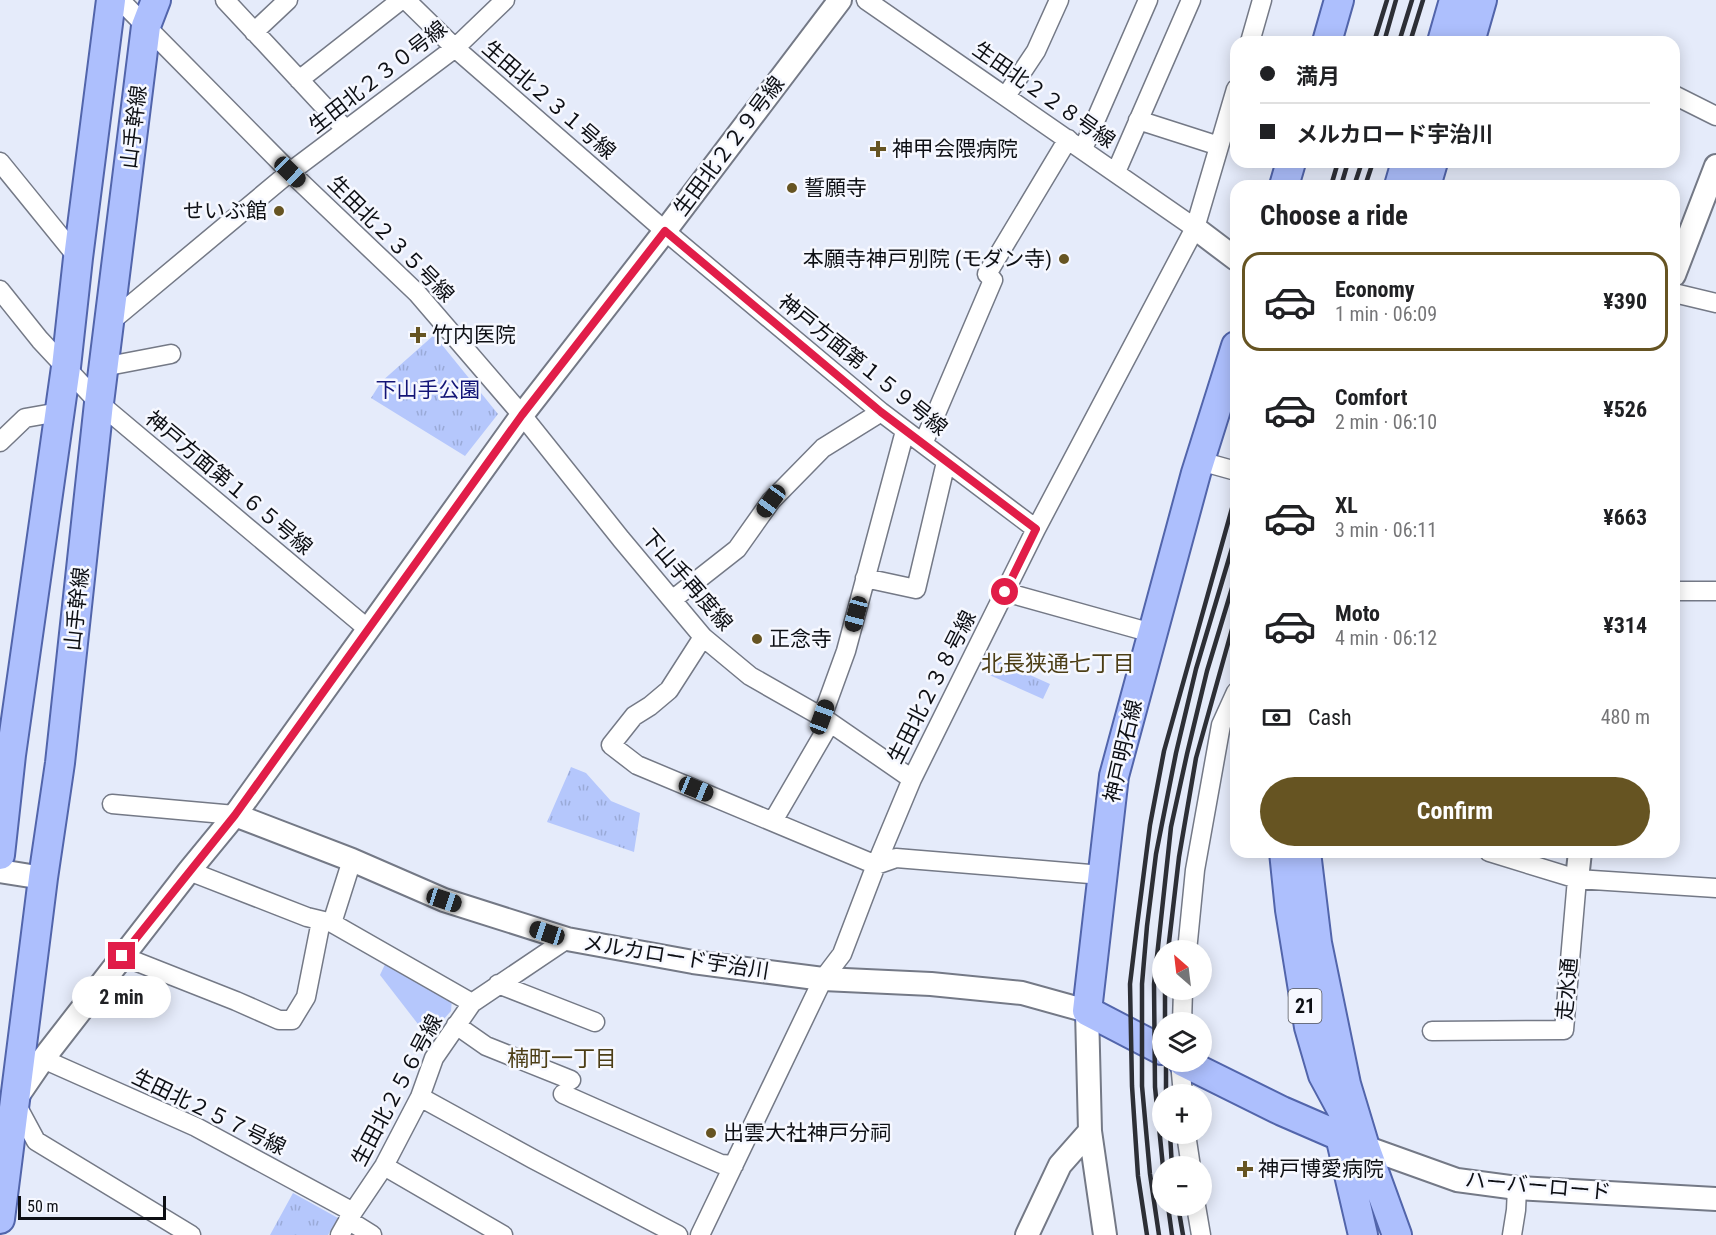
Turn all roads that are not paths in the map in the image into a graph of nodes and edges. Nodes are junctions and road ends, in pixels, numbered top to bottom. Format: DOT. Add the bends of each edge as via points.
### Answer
graph roads {
  1 [pos="111,0"];
  2 [pos="120,0"];
  3 [pos="225,0"];
  4 [pos="288,0"];
  5 [pos="401,0"];
  6 [pos="406,0"];
  7 [pos="505,0"];
  8 [pos="840,0"];
  9 [pos="866,0"];
  10 [pos="1059,0"];
  11 [pos="1148,0"];
  12 [pos="1191,0"];
  13 [pos="1262,0"];
  14 [pos="1454,0"];
  15 [pos="1482,0"];
  16 [pos="1335,2"];
  17 [pos="151,13"];
  18 [pos="254,32"];
  19 [pos="1252,36"];
  20 [pos="1328,36"];
  21 [pos="1444,36"];
  22 [pos="1472,36"];
  23 [pos="455,48"];
  24 [pos="299,80"];
  25 [pos="1006,96"];
  26 [pos="1680,98"];
  27 [pos="1230,109"];
  28 [pos="1716,116"];
  29 [pos="1138,120"];
  30 [pos="346,130"];
  31 [pos="1075,144"];
  32 [pos="1219,146"];
  33 [pos="0,162"];
  34 [pos="1716,166"];
  35 [pos="290,172"];
  36 [pos="1116,172"];
  37 [pos="1195,228"];
  38 [pos="665,231"];
  39 [pos="1230,255"];
  40 [pos="78,258"];
  41 [pos="1680,259"];
  42 [pos="0,290"];
  43 [pos="1680,294"];
  44 [pos="1716,303"];
  45 [pos="109,323"];
  46 [pos="171,354"];
  47 [pos="1230,365"];
  48 [pos="66,367"];
  49 [pos="103,367"];
  50 [pos="99,403"];
  51 [pos="59,412"];
  52 [pos="881,412"];
  53 [pos="522,415"];
  54 [pos="905,431"];
  55 [pos="0,442"];
  56 [pos="922,444"];
  57 [pos="1200,461"];
  58 [pos="946,462"];
  59 [pos="1230,469"];
  60 [pos="1036,529"];
  61 [pos="865,578"];
  62 [pos="1680,591"];
  63 [pos="1716,591"];
  64 [pos="1005,592"];
  65 [pos="672,600"];
  66 [pos="368,629"];
  67 [pos="1152,633"];
  68 [pos="703,637"];
  69 [pos="1230,705"];
  70 [pos="826,720"];
  71 [pos="8,748"];
  72 [pos="912,779"];
  73 [pos="111,804"];
  74 [pos="235,815"];
  75 [pos="773,821"];
  76 [pos="0,858"];
  77 [pos="1285,858"];
  78 [pos="1307,858"];
  79 [pos="1509,858"];
  80 [pos="1579,858"];
  81 [pos="352,860"];
  82 [pos="876,865"];
  83 [pos="45,867"];
  84 [pos="189,871"];
  85 [pos="1102,875"];
  86 [pos="1577,879"];
  87 [pos="1716,888"];
  88 [pos="326,922"];
  89 [pos="567,939"];
  90 [pos="1188,940"];
  91 [pos="122,956"];
  92 [pos="823,979"];
  93 [pos="498,984"];
  94 [pos="472,1003"];
  95 [pos="1087,1011"];
  96 [pos="595,1022"];
  97 [pos="456,1025"];
  98 [pos="1432,1031"];
  99 [pos="1152,1045"];
  100 [pos="43,1059"];
  101 [pos="1202,1072"];
  102 [pos="420,1097"];
  103 [pos="7,1108"];
  104 [pos="1090,1131"];
  105 [pos="1353,1142"];
  106 [pos="734,1165"];
  107 [pos="384,1166"];
  108 [pos="1517,1188"];
  109 [pos="1716,1199"];
  110 [pos="1198,1216"];
  111 [pos="0,1220"];
  112 [pos="347,1222"];
  113 [pos="191,1235"];
  114 [pos="372,1235"];
  115 [pos="503,1235"];
  116 [pos="678,1235"];
  117 [pos="700,1235"];
  118 [pos="1027,1235"];
  119 [pos="1106,1235"];
  120 [pos="1201,1235"];
  121 [pos="1363,1235"];
  122 [pos="1397,1235"];
  123 [pos="1512,1235"];
  1 -- 40 [label="main road, 山手幹線"];
  2 -- 17 [label="street, 生田北２３５号線"];
  3 -- 18 [label="street"];
  4 -- 18 [label="street"];
  5 -- 24 [label="street"];
  6 -- 23 [label="street, 生田北２３１号線"];
  7 -- 23 [label="street, 生田北２３０号線"];
  8 -- 38 [label="street, 生田北２２９号線"];
  9 -- 25 [label="street, 生田北２２８号線"];
  10 -- 25 [label="street" via="1036,51"];
  11 -- 31 [label="street"];
  12 -- 29 [label="street"];
  13 -- 19 [label="street"];
  14 -- 21 [label="main road"];
  15 -- 22 [label="main road"];
  16 -- 20 [label="main road"];
  17 -- 35 [label="street, 生田北２３５号線"];
  17 -- 45 [label="main road, 山手幹線"];
  18 -- 24 [label="street"];
  23 -- 30 [label="street, 生田北２３０号線"];
  23 -- 38 [label="street, 生田北２３１号線"];
  24 -- 30 [label="street"];
  25 -- 31 [label="street, 生田北２２８号線"];
  26 -- 28 [label="street"];
  27 -- 32 [label="street, 生田北２３８号線"];
  29 -- 32 [label="street"];
  29 -- 36 [label="street"];
  30 -- 35 [label="street, 生田北２３０号線"];
  31 -- 36 [label="street, 生田北２２８号線"];
  31 -- 56 [label="street" via="987,274 993,280"];
  32 -- 37 [label="street, 生田北２３８号線"];
  33 -- 40 [label="street"];
  34 -- 41 [label="street"];
  35 -- 45 [label="street, 生田北２３０号線"];
  35 -- 53 [label="street, 生田北２３５号線" via="417,292"];
  36 -- 37 [label="street, 生田北２２８号線"];
  37 -- 39 [label="street"];
  37 -- 60 [label="street, 生田北２３８号線"];
  38 -- 52 [label="street, 神戸方面第１５９号線"];
  38 -- 53 [label="street, 生田北２２９号線"];
  40 -- 48 [label="main road, 山手幹線"];
  42 -- 48 [label="street, 神戸方面第１６５号線"];
  43 -- 44 [label="street"];
  45 -- 49 [label="main road, 山手幹線"];
  46 -- 49 [label="street"];
  47 -- 57 [label="main road, 神戸明石線"];
  48 -- 50 [label="street, 神戸方面第１６５号線"];
  48 -- 51 [label="main road, 山手幹線"];
  49 -- 50 [label="main road, 山手幹線"];
  50 -- 66 [label="street, 神戸方面第１６５号線"];
  50 -- 83 [label="main road, 山手幹線"];
  51 -- 55 [label="street" via="25,418"];
  51 -- 71 [label="main road, 山手幹線"];
  52 -- 54 [label="street, 神戸方面第１５９号線"];
  52 -- 65 [label="street" via="823,448 771,501 737,549"];
  53 -- 65 [label="street, 下山手再度線"];
  53 -- 66 [label="street, 生田北２２９号線"];
  54 -- 56 [label="street, 神戸方面第１５９号線"];
  54 -- 61 [label="street"];
  56 -- 58 [label="street, 神戸方面第１５９号線"];
  57 -- 59 [label="street"];
  57 -- 67 [label="main road, 神戸明石線"];
  58 -- 60 [label="street, 神戸方面第１５９号線"];
  58 -- 61 [label="street" via="916,589"];
  60 -- 64 [label="street, 生田北２３８号線"];
  61 -- 70 [label="street"];
  62 -- 63 [label="street"];
  64 -- 67 [label="street"];
  64 -- 72 [label="street, 生田北２３８号線"];
  65 -- 68 [label="street, 下山手再度線"];
  66 -- 74 [label="street, 生田北２２９号線"];
  67 -- 85 [label="main road, 神戸明石線" via="1114,776"];
  68 -- 70 [label="street, 下山手再度線" via="750,676"];
  68 -- 75 [label="street" via="669,690 633,716 611,745 637,765"];
  69 -- 90 [label="street" via="1221,725 1195,870"];
  70 -- 72 [label="street, 下山手再度線"];
  70 -- 75 [label="street"];
  71 -- 76 [label="main road, 山手幹線"];
  72 -- 82 [label="street, 生田北２３８号線"];
  73 -- 74 [label="street"];
  74 -- 81 [label="street, メルカロード宇治川"];
  74 -- 84 [label="street"];
  75 -- 82 [label="street"];
  76 -- 83 [label="street"];
  77 -- 105 [label="main road, 21" via="1315,1052"];
  78 -- 105 [label="main road, 21" via="1317,943 1346,1083"];
  79 -- 86 [label="street"];
  80 -- 86 [label="street, 走水通"];
  81 -- 88 [label="street"];
  81 -- 89 [label="street, メルカロード宇治川" via="444,900"];
  82 -- 85 [label="street" via="896,858"];
  82 -- 92 [label="street, 生田北２３８号線" via="842,954"];
  83 -- 103 [label="main road, 山手幹線"];
  84 -- 88 [label="street"];
  84 -- 91 [label="street"];
  85 -- 95 [label="main road, 神戸明石線"];
  86 -- 87 [label="street"];
  86 -- 98 [label="street, 走水通" via="1564,1030"];
  88 -- 91 [label="street" via="306,997 292,1020 279,1020"];
  88 -- 94 [label="street"];
  89 -- 92 [label="street, メルカロード宇治川" via="693,962"];
  89 -- 93 [label="street, 生田北２５６号線"];
  91 -- 100 [label="street"];
  92 -- 95 [label="street, メルカロード宇治川" via="1022,993"];
  92 -- 106 [label="street, 生田北２３８号線"];
  93 -- 94 [label="street, 生田北２５６号線"];
  93 -- 96 [label="street"];
  94 -- 97 [label="street, 生田北２５６号線"];
  95 -- 99 [label="main road"];
  95 -- 104 [label="street"];
  97 -- 102 [label="street, 生田北２５６号線" via="434,1058"];
  97 -- 106 [label="street" via="486,1046 567,1087 721,1164"];
  100 -- 103 [label="street"];
  100 -- 112 [label="street, 生田北２５７号線" via="196,1127"];
  101 -- 105 [label="main road"];
  102 -- 107 [label="street, 生田北２５６号線"];
  102 -- 116 [label="street"];
  103 -- 111 [label="main road, 山手幹線"];
  103 -- 113 [label="street" via="36,1141"];
  104 -- 118 [label="street" via="1060,1165"];
  104 -- 119 [label="street"];
  105 -- 108 [label="street, ハーバーロード" via="1457,1180"];
  105 -- 121 [label="main road, 21"];
  105 -- 122 [label="main road, 21"];
  106 -- 117 [label="street, 生田北２３８号線"];
  107 -- 112 [label="street, 生田北２５６号線"];
  107 -- 115 [label="street"];
  108 -- 109 [label="street, ハーバーロード"];
  108 -- 123 [label="street"];
  110 -- 120 [label="street"];
  112 -- 114 [label="street, 生田北２５７号線"];
}
